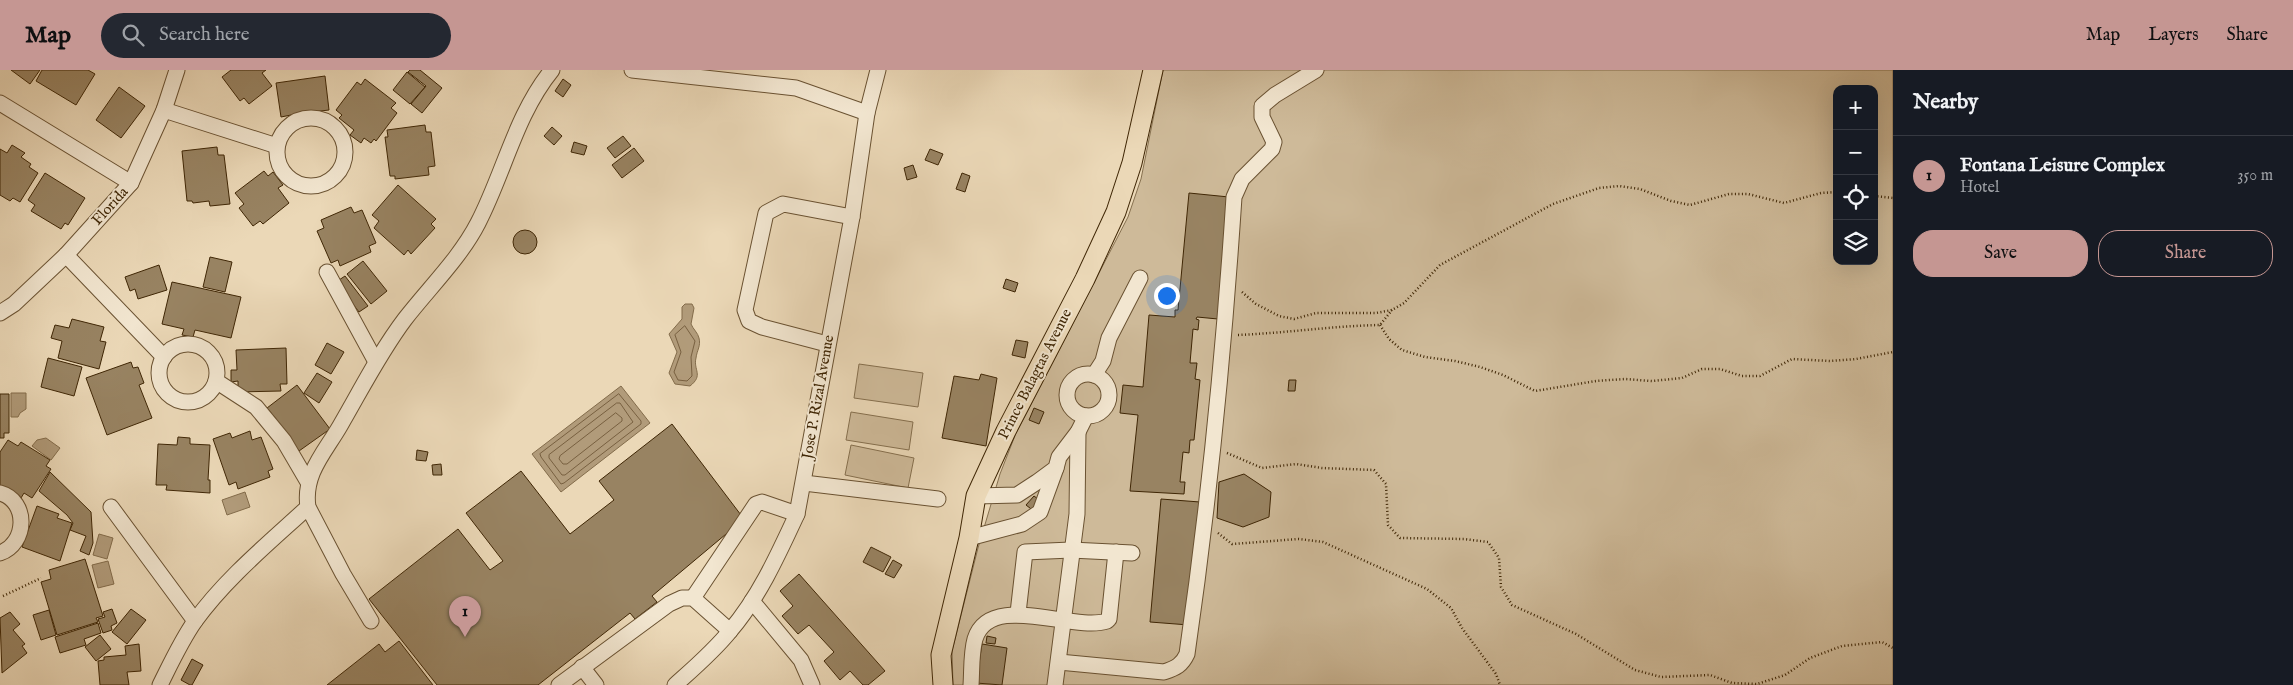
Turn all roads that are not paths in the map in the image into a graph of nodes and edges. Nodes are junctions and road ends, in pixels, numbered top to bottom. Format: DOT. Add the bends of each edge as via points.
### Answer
graph roads {
  1 [pos="177,70"];
  2 [pos="632,70"];
  3 [pos="878,70"];
  4 [pos="1153,70"];
  5 [pos="1316,70"];
  6 [pos="545,72"];
  7 [pos="0,103"];
  8 [pos="164,110"];
  9 [pos="867,113"];
  10 [pos="277,146"];
  11 [pos="131,183"];
  12 [pos="852,217"];
  13 [pos="66,255"];
  14 [pos="327,272"];
  15 [pos="1140,278"];
  16 [pos="0,313"];
  17 [pos="827,344"];
  18 [pos="164,357"];
  19 [pos="376,362"];
  20 [pos="1094,374"];
  21 [pos="216,381"];
  22 [pos="1086,416"];
  23 [pos="1078,432"];
  24 [pos="1056,468"];
  25 [pos="308,482"];
  26 [pos="804,483"];
  27 [pos="0,493"];
  28 [pos="976,496"];
  29 [pos="938,499"];
  30 [pos="111,507"];
  31 [pos="308,507"];
  32 [pos="796,514"];
  33 [pos="970,538"];
  34 [pos="1071,550"];
  35 [pos="1116,552"];
  36 [pos="0,553"];
  37 [pos="1132,553"];
  38 [pos="693,598"];
  39 [pos="752,601"];
  40 [pos="1018,613"];
  41 [pos="195,621"];
  42 [pos="371,621"];
  43 [pos="1062,621"];
  44 [pos="730,631"];
  45 [pos="1059,662"];
  46 [pos="582,667"];
  47 [pos="160,685"];
  48 [pos="559,685"];
  49 [pos="596,685"];
  50 [pos="675,685"];
  51 [pos="812,685"];
  52 [pos="943,685"];
  53 [pos="971,685"];
  54 [pos="1055,685"];
  1 -- 8 [label="street, Florida"];
  2 -- 9 [label="street" via="796,88"];
  3 -- 9 [label="street, Jose P. Rizal Avenue"];
  4 -- 28 [label="main road, Prince Balagtas Avenue" via="1132,163 1116,212"];
  5 -- 45 [label="street" via="1275,94 1262,106 1262,117 1274,142 1272,149 1242,179 1234,197 1214,447 1187,654 1183,662 1164,672"];
  6 -- 19 [label="street" via="478,224"];
  7 -- 11 [label="street"];
  8 -- 10 [label="street"];
  8 -- 11 [label="street, Florida"];
  9 -- 12 [label="street, Jose P. Rizal Avenue"];
  10 -- 10 [label="street" via="278,163 283,173 292,182 308,186 320,186 330,180 342,166 345,154 339,132 320,119 305,118 294,122 284,130"];
  11 -- 13 [label="street, Florida"];
  12 -- 17 [label="street, Jose P. Rizal Avenue"];
  12 -- 17 [label="street" via="783,204 766,213 745,310 749,321 762,327"];
  13 -- 16 [label="street, Florida"];
  13 -- 18 [label="street"];
  14 -- 19 [label="street"];
  15 -- 20 [label="street"];
  17 -- 26 [label="street, Jose P. Rizal Avenue"];
  18 -- 21 [label="street" via="177,346 201,346 217,366"];
  18 -- 21 [label="street" via="160,382 164,390 178,400 203,398"];
  19 -- 25 [label="street" via="316,462"];
  20 -- 22 [label="street" via="1103,380 1109,399 1096,415"];
  20 -- 22 [label="street" via="1082,374 1072,380 1067,391 1068,403 1075,412"];
  21 -- 25 [label="street" via="256,407 284,441"];
  22 -- 23 [label="street"];
  23 -- 24 [label="street" via="1059,457"];
  23 -- 34 [label="street" via="1077,514"];
  24 -- 28 [label="street" via="1017,496"];
  24 -- 33 [label="street" via="1040,512 1022,524"];
  25 -- 31 [label="street"];
  26 -- 29 [label="street"];
  26 -- 32 [label="street, Jose P. Rizal Avenue"];
  27 -- 36 [label="street" via="14,501 22,522 20,535 10,548"];
  28 -- 33 [label="main road, Prince Balagtas Avenue"];
  30 -- 41 [label="street"];
  31 -- 41 [label="street" via="258,553"];
  31 -- 42 [label="street"];
  32 -- 38 [label="street" via="762,502 756,504"];
  32 -- 39 [label="street, Jose P. Rizal Avenue"];
  33 -- 52 [label="main road, Prince Balagtas Avenue" via="942,655"];
  34 -- 35 [label="street"];
  34 -- 40 [label="street" via="1025,552"];
  34 -- 43 [label="street"];
  35 -- 37 [label="street"];
  35 -- 43 [label="street" via="1109,619 1104,622"];
  38 -- 44 [label="street"];
  38 -- 46 [label="street" via="682,598 670,604"];
  39 -- 44 [label="street, Jose P. Rizal Avenue"];
  39 -- 51 [label="street" via="801,660"];
  40 -- 43 [label="street"];
  40 -- 53 [label="street" via="990,619 981,626 975,640"];
  41 -- 47 [label="street"];
  43 -- 45 [label="street"];
  44 -- 50 [label="street, Jose P. Rizal Avenue"];
  45 -- 54 [label="street"];
  46 -- 48 [label="street"];
  46 -- 49 [label="street"];
}
